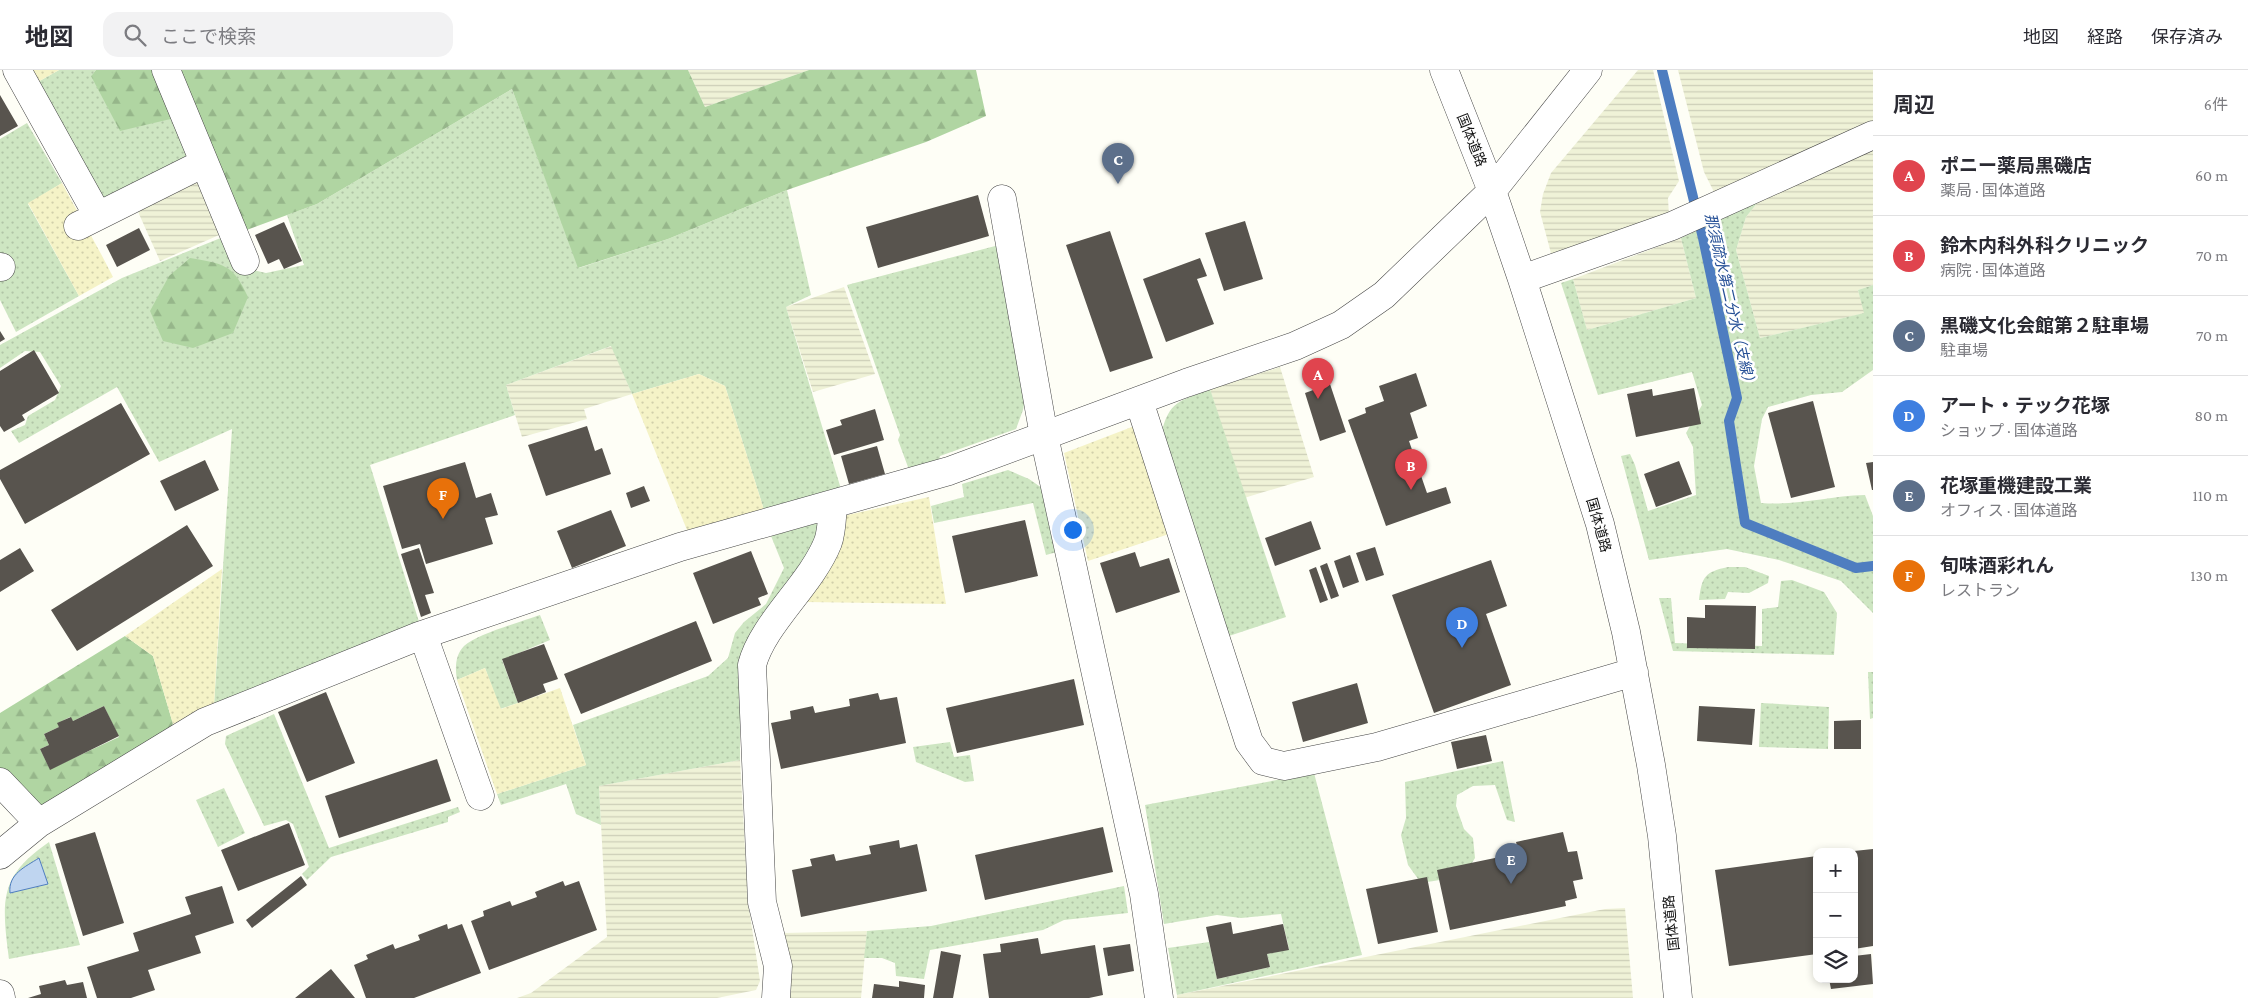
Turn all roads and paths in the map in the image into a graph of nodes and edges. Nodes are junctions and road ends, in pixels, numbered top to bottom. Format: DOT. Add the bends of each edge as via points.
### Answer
graph roads {
  1 [pos="17,70"];
  2 [pos="166,70"];
  3 [pos="1444,70"];
  4 [pos="1588,70"];
  5 [pos="1873,134"];
  6 [pos="204,163"];
  7 [pos="1492,191"];
  8 [pos="1002,199"];
  9 [pos="245,261"];
  10 [pos="1522,279"];
  11 [pos="1138,401"];
  12 [pos="1044,436"];
  13 [pos="833,504"];
  14 [pos="423,635"];
  15 [pos="1634,672"];
  16 [pos="0,782"];
  17 [pos="480,796"];
  18 [pos="39,823"];
  19 [pos="0,855"];
  20 [pos="0,994"];
  21 [pos="1,998"];
  22 [pos="776,998"];
  23 [pos="1159,998"];
  24 [pos="1678,998"];
  1 -- 6 [label="street" via="88,221"];
  2 -- 6 [label="street"];
  3 -- 7 [label="street, 国体道路"];
  4 -- 7 [label="street"];
  5 -- 10 [label="street" via="1672,226"];
  6 -- 9 [label="street"];
  7 -- 10 [label="street, 国体道路"];
  7 -- 11 [label="street" via="1384,295 1341,325 1295,346"];
  8 -- 12 [label="street"];
  10 -- 15 [label="street, 国体道路" via="1600,524"];
  11 -- 12 [label="street"];
  11 -- 15 [label="street" via="1249,742 1263,761 1284,766 1377,747"];
  12 -- 13 [label="street" via="949,472"];
  12 -- 23 [label="street" via="1144,894"];
  13 -- 14 [label="street" via="680,546"];
  13 -- 22 [label="street" via="829,540 818,563 761,643 752,665 762,902 778,966"];
  14 -- 17 [label="street"];
  14 -- 18 [label="street" via="205,722"];
  15 -- 24 [label="street, 国体道路" via="1662,836"];
  16 -- 18 [label="street"];
  18 -- 19 [label="street"];
  20 -- 21 [label="street"];
}
